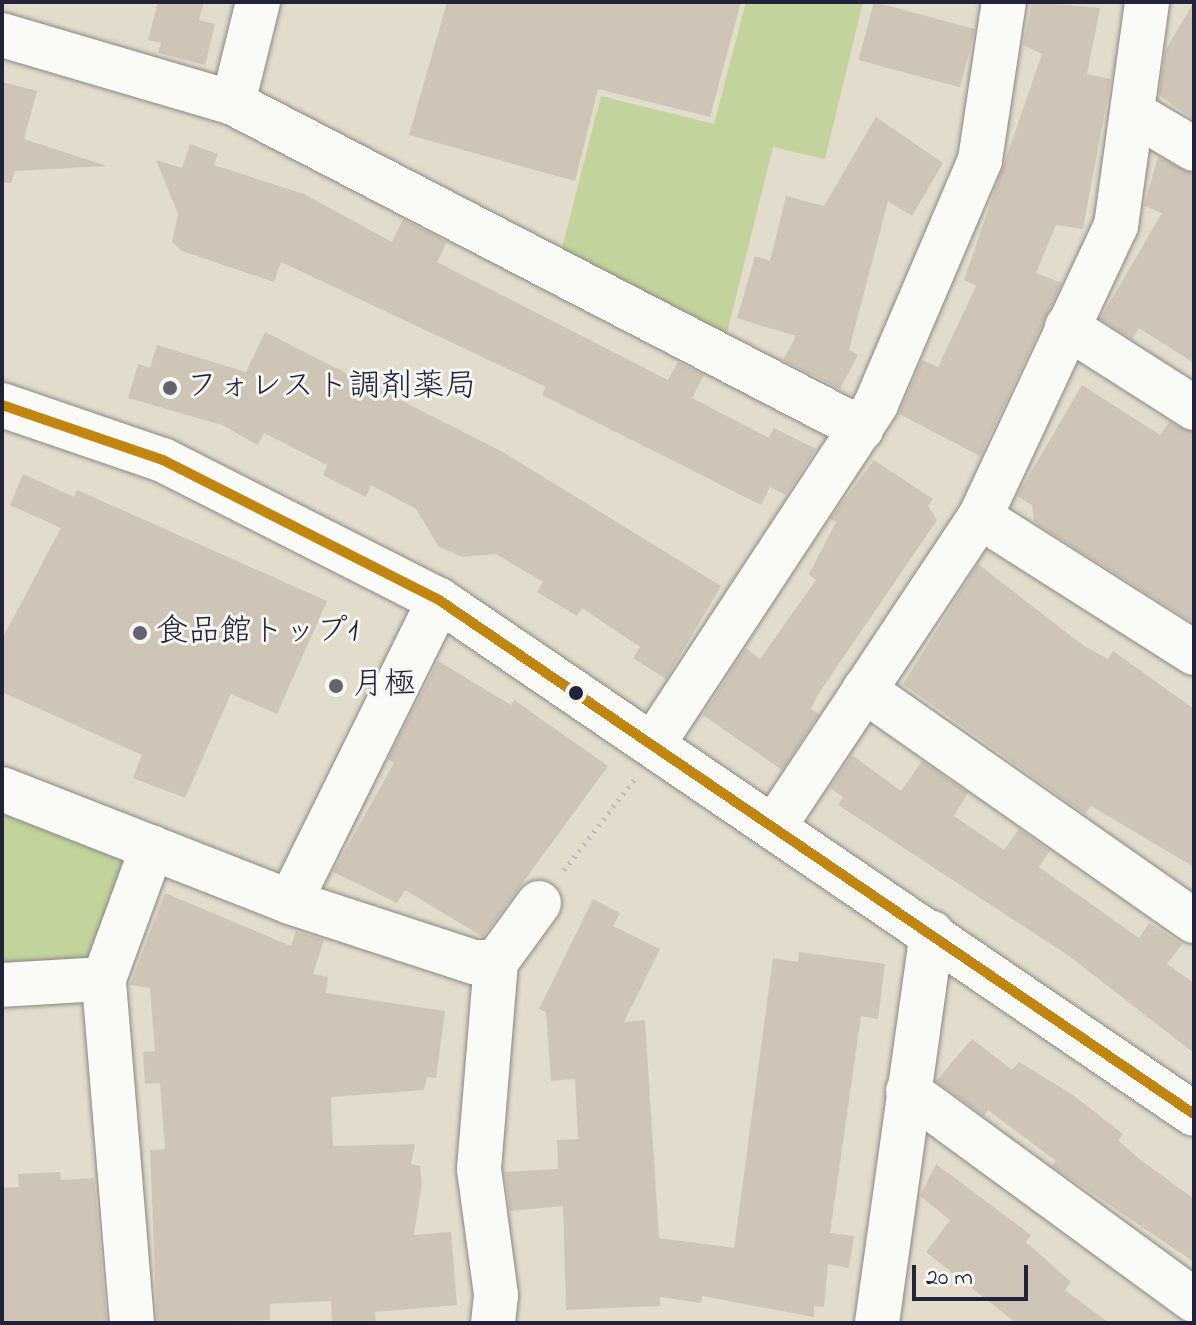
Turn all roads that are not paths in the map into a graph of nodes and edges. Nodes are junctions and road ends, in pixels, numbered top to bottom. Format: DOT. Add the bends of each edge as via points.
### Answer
graph roads {
  1 [pos="258,2"];
  2 [pos="1004,2"];
  3 [pos="1147,2"];
  4 [pos="2,35"];
  5 [pos="233,103"];
  6 [pos="1133,113"];
  7 [pos="1194,149"];
  8 [pos="1067,327"];
  9 [pos="2,405"];
  10 [pos="1194,408"];
  11 [pos="862,429"];
  12 [pos="980,517"];
  13 [pos="439,600"];
  14 [pos="1194,653"];
  15 [pos="864,690"];
  16 [pos="647,757"];
  17 [pos="2,789"];
  18 [pos="775,825"];
  19 [pos="152,848"];
  20 [pos="290,902"];
  21 [pos="539,903"];
  22 [pos="1194,921"];
  23 [pos="932,933"];
  24 [pos="496,962"];
  25 [pos="104,979"];
  26 [pos="2,985"];
  27 [pos="908,1091"];
  28 [pos="1194,1114"];
  29 [pos="1194,1300"];
  30 [pos="132,1323"];
  31 [pos="493,1323"];
  32 [pos="877,1323"];
  1 -- 5 [label="street"];
  2 -- 11 [label="street" via="980,160"];
  3 -- 6 [label="street"];
  4 -- 5 [label="street"];
  5 -- 11 [label="street"];
  6 -- 7 [label="street"];
  6 -- 8 [label="street" via="1116,226"];
  8 -- 10 [label="street"];
  8 -- 12 [label="street"];
  9 -- 13 [label="street" via="163,460"];
  11 -- 16 [label="street"];
  12 -- 14 [label="street"];
  12 -- 15 [label="street"];
  13 -- 16 [label="street"];
  13 -- 20 [label="street"];
  15 -- 18 [label="street"];
  15 -- 22 [label="street"];
  16 -- 18 [label="street"];
  17 -- 19 [label="street"];
  18 -- 23 [label="street"];
  19 -- 20 [label="street"];
  19 -- 25 [label="street"];
  20 -- 24 [label="street" via="474,962"];
  21 -- 24 [label="street"];
  23 -- 27 [label="street"];
  23 -- 28 [label="street"];
  24 -- 31 [label="street" via="479,1169 496,1295"];
  25 -- 26 [label="street"];
  25 -- 30 [label="street"];
  27 -- 29 [label="street"];
  27 -- 32 [label="street"];
}
